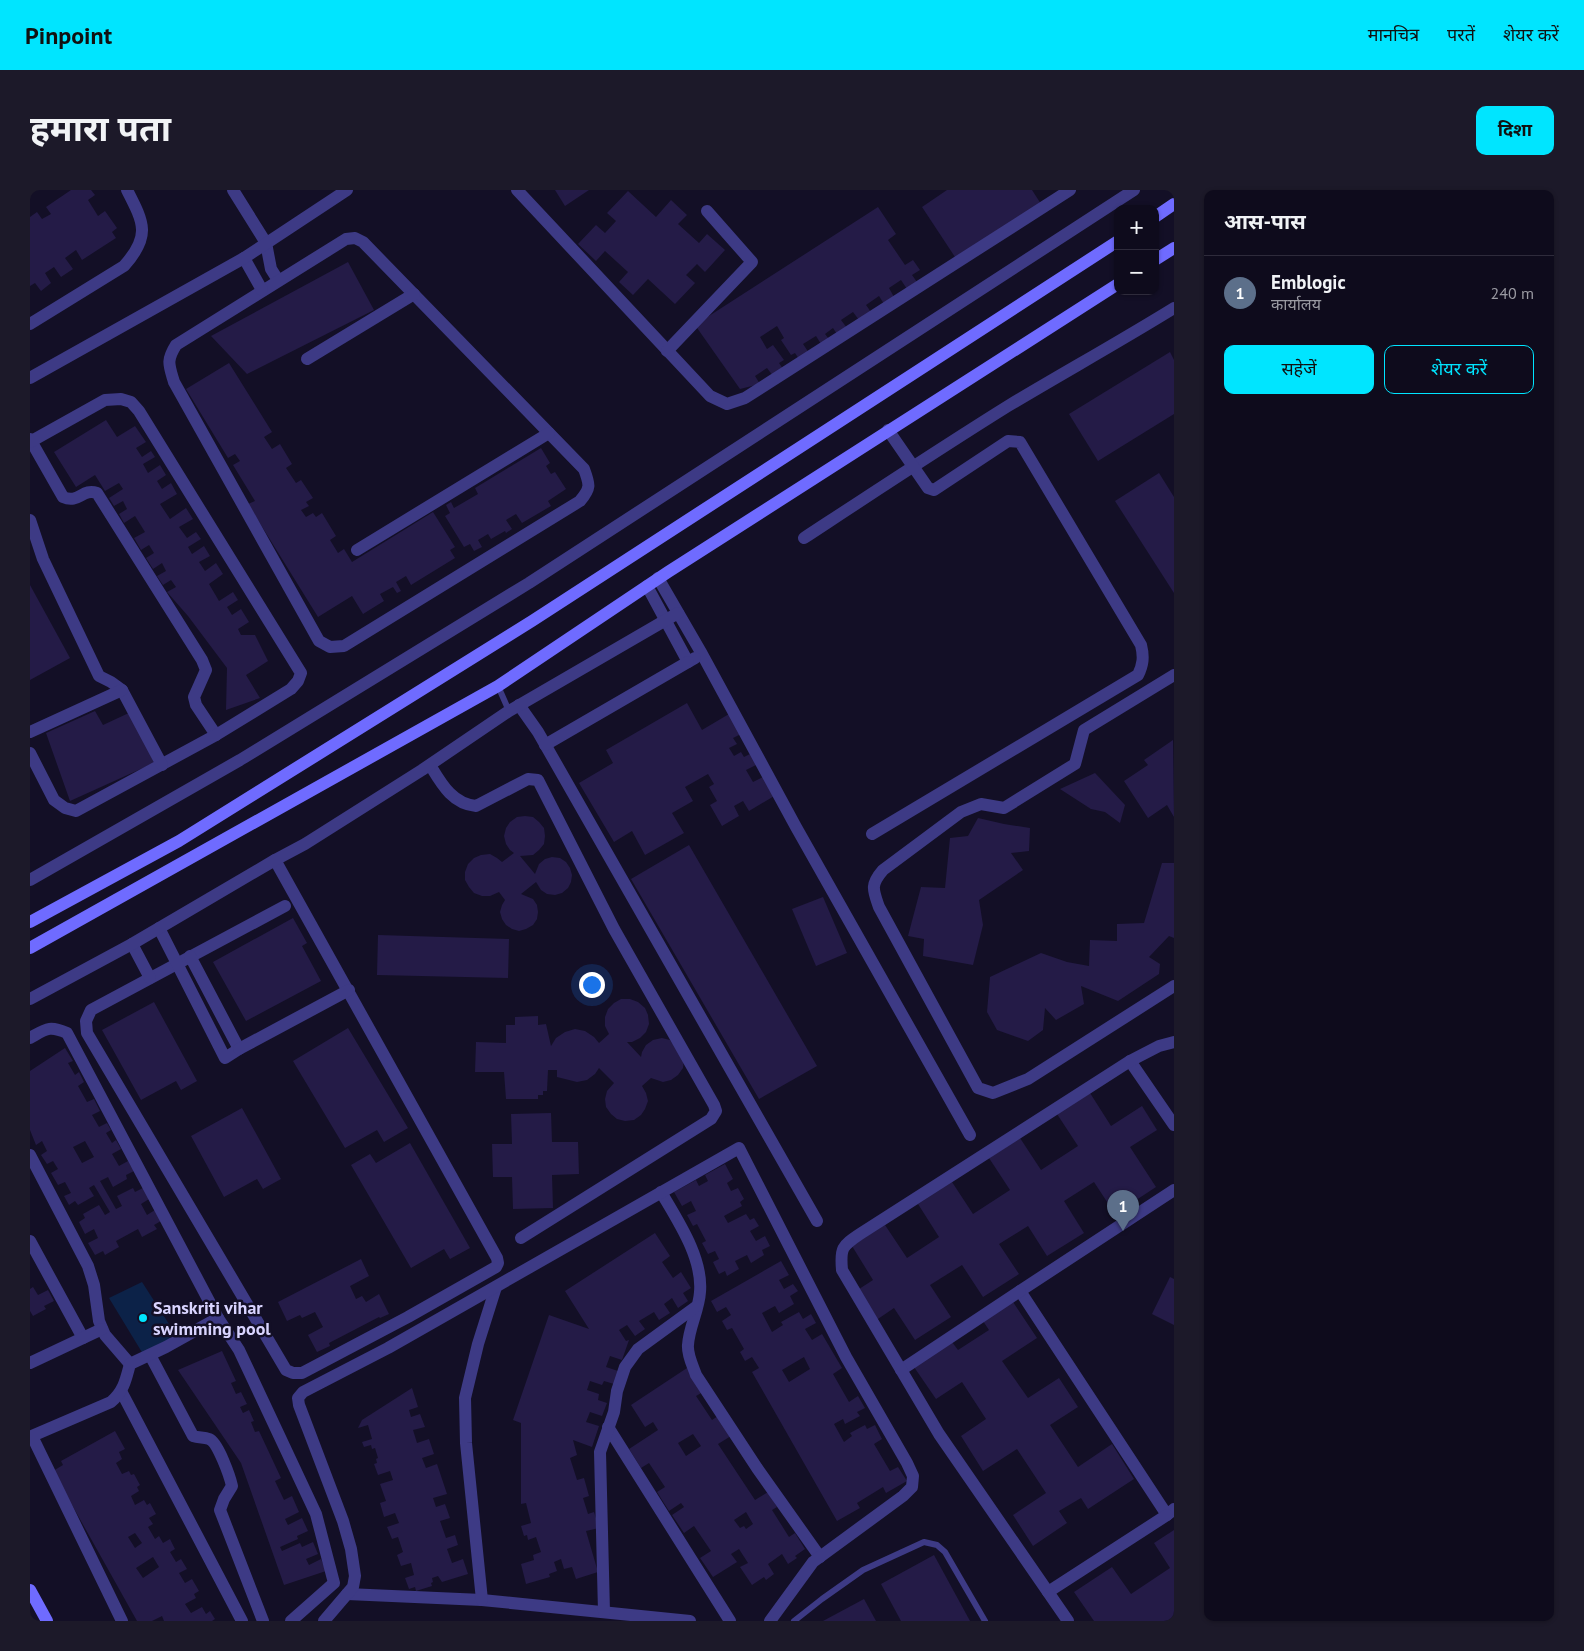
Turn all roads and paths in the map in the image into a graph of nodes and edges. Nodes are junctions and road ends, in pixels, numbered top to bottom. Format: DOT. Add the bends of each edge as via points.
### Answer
graph roads {
  1 [pos="127,190"];
  2 [pos="233,190"];
  3 [pos="347,190"];
  4 [pos="517,190"];
  5 [pos="1070,190"];
  6 [pos="1134,190"];
  7 [pos="1174,204"];
  8 [pos="707,211"];
  9 [pos="1159,213"];
  10 [pos="266,243"];
  11 [pos="1114,244"];
  12 [pos="1174,248"];
  13 [pos="1159,257"];
  14 [pos="244,258"];
  15 [pos="278,280"];
  16 [pos="1114,287"];
  17 [pos="262,290"];
  18 [pos="414,294"];
  19 [pos="1174,308"];
  20 [pos="30,324"];
  21 [pos="667,351"];
  22 [pos="307,359"];
  23 [pos="30,378"];
  24 [pos="888,430"];
  25 [pos="549,434"];
  26 [pos="30,441"];
  27 [pos="914,466"];
  28 [pos="30,520"];
  29 [pos="804,538"];
  30 [pos="357,550"];
  31 [pos="658,578"];
  32 [pos="647,586"];
  33 [pos="678,613"];
  34 [pos="666,620"];
  35 [pos="702,654"];
  36 [pos="688,662"];
  37 [pos="1172,679"];
  38 [pos="498,686"];
  39 [pos="122,690"];
  40 [pos="514,708"];
  41 [pos="30,732"];
  42 [pos="216,735"];
  43 [pos="545,745"];
  44 [pos="30,753"];
  45 [pos="162,765"];
  46 [pos="430,765"];
  47 [pos="872,834"];
  48 [pos="275,860"];
  49 [pos="30,880"];
  50 [pos="285,906"];
  51 [pos="30,922"];
  52 [pos="159,928"];
  53 [pos="132,944"];
  54 [pos="30,948"];
  55 [pos="190,956"];
  56 [pos="176,964"];
  57 [pos="150,978"];
  58 [pos="1174,986"];
  59 [pos="349,990"];
  60 [pos="30,999"];
  61 [pos="30,1038"];
  62 [pos="1174,1042"];
  63 [pos="239,1049"];
  64 [pos="1130,1060"];
  65 [pos="1174,1126"];
  66 [pos="970,1136"];
  67 [pos="30,1155"];
  68 [pos="1174,1190"];
  69 [pos="662,1192"];
  70 [pos="816,1220"];
  71 [pos="521,1238"];
  72 [pos="30,1241"];
  73 [pos="496,1287"];
  74 [pos="1020,1291"];
  75 [pos="697,1306"];
  76 [pos="218,1318"];
  77 [pos="102,1329"];
  78 [pos="83,1338"];
  79 [pos="150,1355"];
  80 [pos="30,1363"];
  81 [pos="130,1364"];
  82 [pos="901,1370"];
  83 [pos="121,1391"];
  84 [pos="608,1427"];
  85 [pos="32,1441"];
  86 [pos="1170,1512"];
  87 [pos="820,1557"];
  88 [pos="30,1590"];
  89 [pos="1048,1592"];
  90 [pos="347,1594"];
  91 [pos="482,1600"];
  92 [pos="604,1612"];
  93 [pos="47,1621"];
  94 [pos="122,1621"];
  95 [pos="242,1621"];
  96 [pos="263,1621"];
  97 [pos="291,1621"];
  98 [pos="324,1621"];
  99 [pos="690,1621"];
  100 [pos="730,1621"];
  101 [pos="770,1621"];
  102 [pos="794,1621"];
  103 [pos="985,1621"];
  104 [pos="1068,1621"];
  1 -- 20 [label="street" via="144,234 136,252 124,266"];
  2 -- 10 [label="street"];
  3 -- 10 [label="street"];
  4 -- 21 [label="street"];
  5 -- 21 [label="street" via="746,398 727,404 710,396"];
  6 -- 49 [label="street" via="529,583 240,760"];
  7 -- 9 [label="street"];
  8 -- 21 [label="street" via="752,262"];
  10 -- 14 [label="street"];
  10 -- 15 [label="street" via="271,269"];
  11 -- 51 [label="street" via="532,621 178,841"];
  12 -- 13 [label="street"];
  14 -- 17 [label="street"];
  14 -- 23 [label="street"];
  15 -- 17 [label="street"];
  15 -- 18 [label="street" via="346,239 355,238 363,242"];
  16 -- 24 [label="street"];
  17 -- 25 [label="street" via="176,345 169,356 169,367 174,382 319,641 324,644 344,646 580,501 590,483 584,470"];
  18 -- 22 [label="street"];
  18 -- 25 [label="street"];
  19 -- 27 [label="street"];
  24 -- 27 [label="street"];
  24 -- 31 [label="street"];
  25 -- 30 [label="street"];
  26 -- 42 [label="street" via="64,497 70,500 86,492 97,493 202,660 206,670 194,697"];
  26 -- 42 [label="street" via="105,400 131,402 139,411 301,673 291,689"];
  27 -- 29 [label="street"];
  27 -- 47 [label="street" via="928,488 934,490 1008,441 1020,442 1141,645 1143,666 1138,675"];
  28 -- 39 [label="street" via="43,558 99,676"];
  31 -- 32 [label="street"];
  31 -- 33 [label="street"];
  32 -- 34 [label="street"];
  32 -- 38 [label="street"];
  33 -- 34 [label="street"];
  33 -- 35 [label="street"];
  34 -- 36 [label="street"];
  34 -- 40 [label="street"];
  35 -- 36 [label="street"];
  35 -- 66 [label="street"];
  36 -- 43 [label="street"];
  37 -- 58 [label="street" via="1084,730 1075,764 1004,808 982,804 961,812 883,870 875,879 873,890 888,925 978,1088 983,1091 993,1093 1028,1079"];
  38 -- 40 [label="lane"];
  38 -- 54 [label="street"];
  39 -- 41 [label="street"];
  39 -- 45 [label="street"];
  40 -- 43 [label="street"];
  40 -- 46 [label="street"];
  42 -- 45 [label="street"];
  43 -- 70 [label="street"];
  44 -- 45 [label="street" via="54,800 76,811"];
  46 -- 48 [label="street"];
  46 -- 71 [label="street" via="447,792 470,806 476,806 528,779 538,780 614,929 716,1111 711,1119"];
  48 -- 52 [label="street"];
  48 -- 59 [label="street"];
  50 -- 55 [label="street"];
  52 -- 53 [label="street"];
  52 -- 56 [label="street"];
  53 -- 57 [label="street"];
  53 -- 60 [label="street"];
  55 -- 56 [label="street"];
  55 -- 63 [label="street"];
  56 -- 57 [label="street"];
  56 -- 63 [label="street" via="225,1058"];
  57 -- 59 [label="street" via="92,1010 86,1021 87,1033 286,1370 293,1373 302,1373 408,1317 498,1263"];
  59 -- 63 [label="street"];
  61 -- 76 [label="street" via="56,1028 67,1033"];
  62 -- 64 [label="street"];
  64 -- 65 [label="street"];
  64 -- 82 [label="street" via="844,1245 840,1255 842,1270"];
  67 -- 77 [label="street" via="88,1266"];
  68 -- 74 [label="street"];
  69 -- 73 [label="street"];
  69 -- 75 [label="street" via="697,1263 700,1294"];
  69 -- 87 [label="street" via="739,1148 846,1357 907,1463 912,1487"];
  72 -- 78 [label="street"];
  73 -- 90 [label="street" via="303,1392 298,1398 351,1549 355,1576 353,1587"];
  73 -- 91 [label="street" via="465,1398 466,1443"];
  74 -- 82 [label="street"];
  74 -- 86 [label="street"];
  75 -- 84 [label="street" via="638,1349 625,1367"];
  75 -- 87 [label="street" via="688,1346 696,1375"];
  76 -- 79 [label="street"];
  76 -- 97 [label="street" via="239,1350 316,1514 334,1583"];
  77 -- 78 [label="street"];
  77 -- 81 [label="street"];
  78 -- 80 [label="street"];
  79 -- 81 [label="street"];
  79 -- 96 [label="street" via="193,1436 214,1443 231,1479 232,1486 220,1510"];
  81 -- 83 [label="street"];
  82 -- 89 [label="street" via="939,1434"];
  83 -- 85 [label="street" via="111,1402 32,1436"];
  83 -- 95 [label="street"];
  84 -- 92 [label="street" via="600,1452"];
  84 -- 100 [label="street"];
  85 -- 94 [label="street"];
  86 -- 89 [label="street"];
  87 -- 101 [label="street"];
  88 -- 93 [label="street"];
  89 -- 104 [label="street"];
  90 -- 91 [label="street"];
  90 -- 98 [label="street"];
  91 -- 92 [label="street"];
  92 -- 99 [label="street"];
  102 -- 103 [label="lane" via="863,1570 924,1542 936,1545 944,1552"];
}
